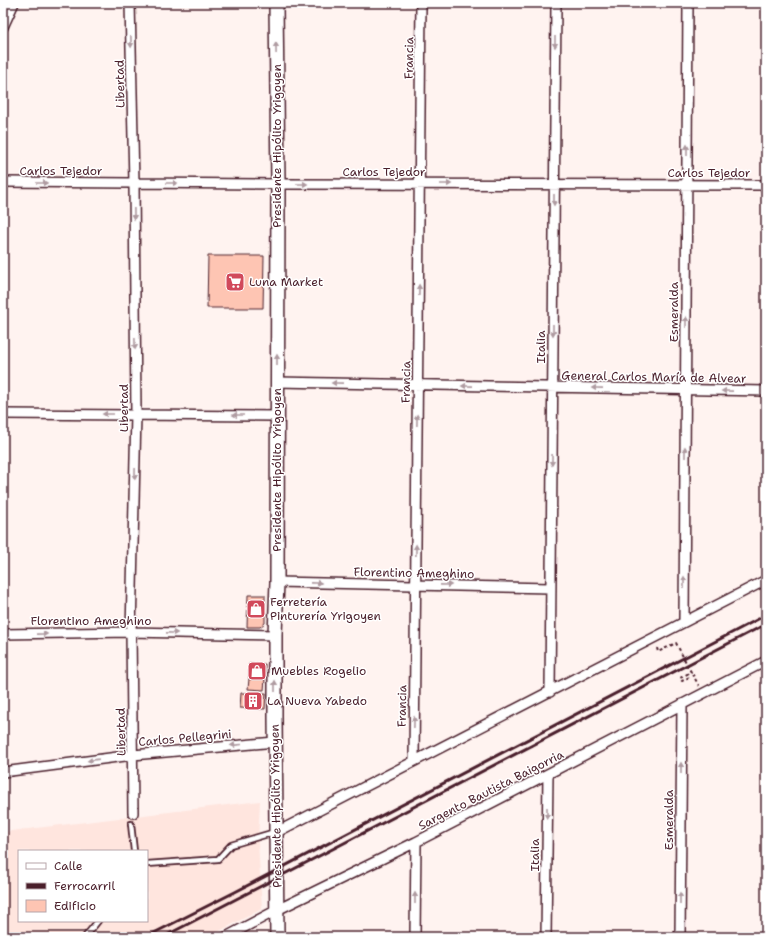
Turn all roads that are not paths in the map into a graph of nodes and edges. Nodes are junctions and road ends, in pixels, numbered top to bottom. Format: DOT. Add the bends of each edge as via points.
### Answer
graph roads {
  1 [pos="14,3"];
  2 [pos="130,3"];
  3 [pos="276,3"];
  4 [pos="421,3"];
  5 [pos="556,3"];
  6 [pos="688,3"];
  7 [pos="3,26"];
  8 [pos="3,182"];
  9 [pos="134,183"];
  10 [pos="278,184"];
  11 [pos="420,184"];
  12 [pos="554,184"];
  13 [pos="687,184"];
  14 [pos="766,185"];
  15 [pos="277,382"];
  16 [pos="418,385"];
  17 [pos="552,388"];
  18 [pos="686,390"];
  19 [pos="766,391"];
  20 [pos="3,414"];
  21 [pos="136,414"];
  22 [pos="277,416"];
  23 [pos="766,580"];
  24 [pos="277,582"];
  25 [pos="416,585"];
  26 [pos="550,588"];
  27 [pos="684,621"];
  28 [pos="131,632"];
  29 [pos="3,634"];
  30 [pos="275,635"];
  31 [pos="766,661"];
  32 [pos="550,692"];
  33 [pos="682,704"];
  34 [pos="275,742"];
  35 [pos="133,755"];
  36 [pos="414,761"];
  37 [pos="3,772"];
  38 [pos="548,774"];
  39 [pos="133,813"];
  40 [pos="131,824"];
  41 [pos="277,832"];
  42 [pos="416,842"];
  43 [pos="134,850"];
  44 [pos="148,864"];
  45 [pos="277,910"];
  46 [pos="97,922"];
  47 [pos="85,937"];
  48 [pos="226,937"];
  49 [pos="278,937"];
  50 [pos="415,937"];
  51 [pos="546,937"];
  52 [pos="680,937"];
  1 -- 7 [label="street"];
  2 -- 9 [label="street, Libertad, one-way"];
  10 -- 3 [label="street, Presidente Hipólito Yrigoyen, one-way"];
  4 -- 11 [label="street, Francia"];
  5 -- 12 [label="street, Italia, one-way"];
  13 -- 6 [label="street, Esmeralda, one-way"];
  8 -- 9 [label="street, Carlos Tejedor, one-way"];
  9 -- 10 [label="street, Carlos Tejedor, one-way"];
  9 -- 21 [label="street, Libertad, one-way"];
  10 -- 11 [label="street, Carlos Tejedor, one-way"];
  15 -- 10 [label="street, Presidente Hipólito Yrigoyen, one-way"];
  11 -- 12 [label="street, Carlos Tejedor, one-way"];
  16 -- 11 [label="street, Francia, one-way"];
  12 -- 13 [label="street, Carlos Tejedor"];
  12 -- 17 [label="street, Italia, one-way"];
  13 -- 14 [label="street, Carlos Tejedor"];
  18 -- 13 [label="street, Esmeralda, one-way"];
  16 -- 15 [label="street, General Carlos María de Alvear, one-way"];
  15 -- 22 [label="street, Presidente Hipólito Yrigoyen"];
  17 -- 16 [label="street, General Carlos María de Alvear, one-way"];
  25 -- 16 [label="street, Francia, one-way"];
  18 -- 17 [label="street, General Carlos María de Alvear, one-way"];
  17 -- 26 [label="street, Italia, one-way"];
  19 -- 18 [label="street, General Carlos María de Alvear, one-way"];
  27 -- 18 [label="street, Esmeralda, one-way"];
  21 -- 20 [label="street, one-way"];
  22 -- 21 [label="street, one-way"];
  21 -- 28 [label="street, Libertad, one-way"];
  22 -- 24 [label="street, Presidente Hipólito Yrigoyen"];
  23 -- 27 [label="street"];
  24 -- 25 [label="street, Florentino Ameghino, one-way"];
  24 -- 30 [label="street, Presidente Hipólito Yrigoyen"];
  25 -- 26 [label="street, Florentino Ameghino, one-way"];
  36 -- 25 [label="street, Francia, one-way"];
  26 -- 32 [label="street, Italia"];
  27 -- 32 [label="street"];
  29 -- 28 [label="street, Florentino Ameghino, one-way"];
  28 -- 30 [label="street, Florentino Ameghino, one-way"];
  28 -- 35 [label="street, Libertad"];
  34 -- 30 [label="street, Presidente Hipólito Yrigoyen, one-way"];
  31 -- 33 [label="street, Sargento Bautista Baigorria"];
  32 -- 36 [label="street"];
  33 -- 38 [label="street, Sargento Bautista Baigorria"];
  52 -- 33 [label="street, Esmeralda, one-way"];
  34 -- 35 [label="street, Carlos Pellegrini, one-way"];
  34 -- 41 [label="street, Presidente Hipólito Yrigoyen"];
  35 -- 37 [label="street, Carlos Pellegrini, one-way"];
  35 -- 39 [label="street, Libertad"];
  36 -- 41 [label="street"];
  38 -- 42 [label="street, Sargento Bautista Baigorria"];
  38 -- 51 [label="street, Italia, one-way"];
  40 -- 43 [label="lane"];
  41 -- 44 [label="lane" via="231,845 218,859"];
  41 -- 45 [label="street, Presidente Hipólito Yrigoyen"];
  42 -- 45 [label="street, Sargento Bautista Baigorria"];
  50 -- 42 [label="street, one-way"];
  45 -- 48 [label="street, Sargento Bautista Baigorria"];
  45 -- 49 [label="street, Presidente Hipólito Yrigoyen"];
  46 -- 47 [label="lane"];
}
